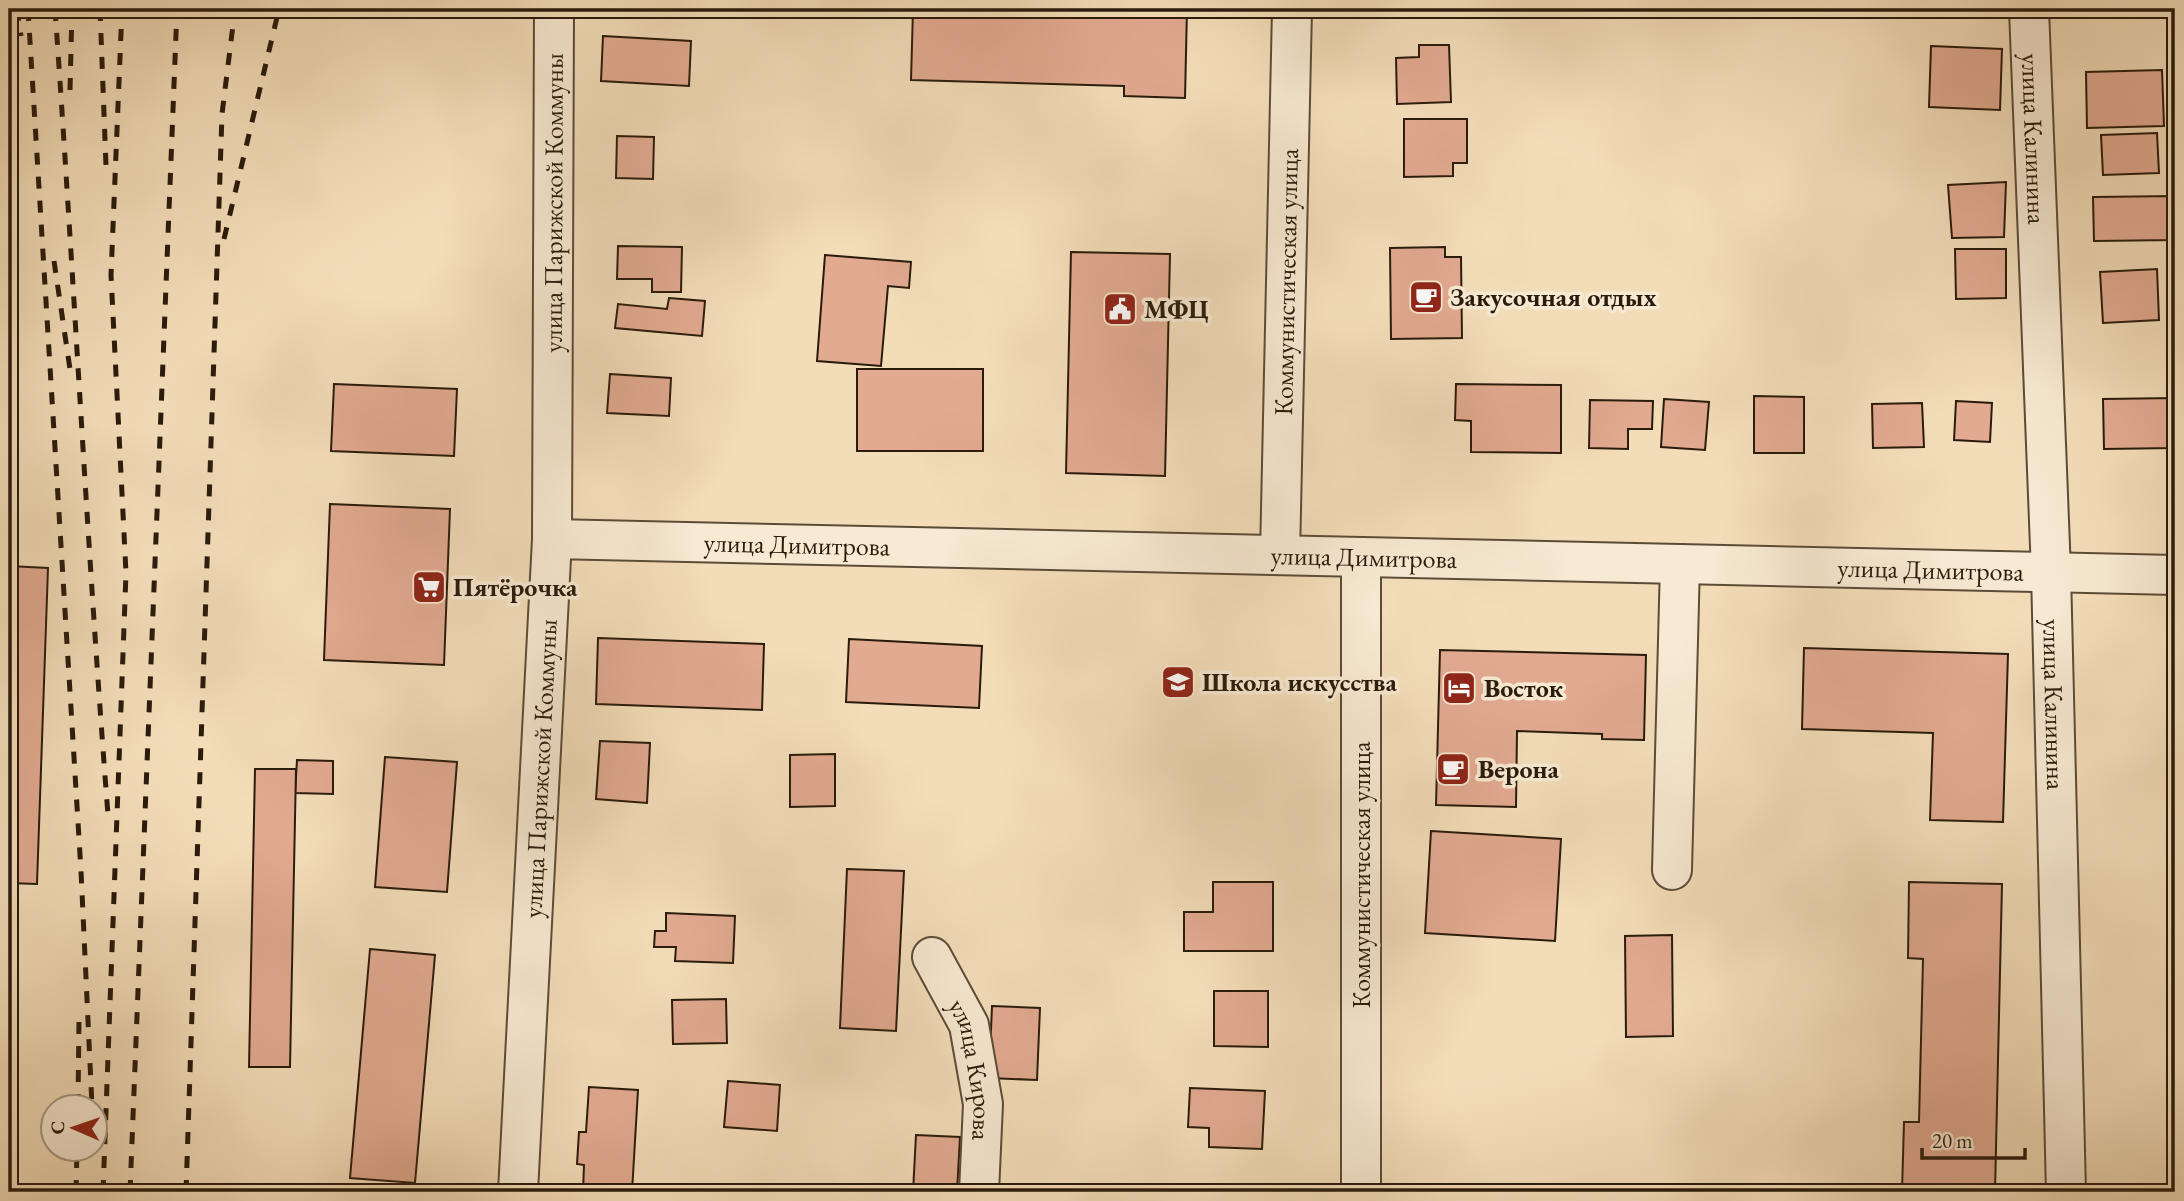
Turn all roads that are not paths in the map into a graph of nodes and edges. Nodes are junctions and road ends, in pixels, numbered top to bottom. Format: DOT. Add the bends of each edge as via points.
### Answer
graph roads {
  1 [pos="554,9"];
  2 [pos="1292,9"];
  3 [pos="2029,9"];
  4 [pos="552,539"];
  5 [pos="1280,555"];
  6 [pos="1362,557"];
  7 [pos="1680,564"];
  8 [pos="2051,572"];
  9 [pos="2175,575"];
  10 [pos="1672,870"];
  11 [pos="932,957"];
  12 [pos="518,1192"];
  13 [pos="979,1192"];
  14 [pos="1361,1192"];
  15 [pos="2066,1192"];
  1 -- 4 [label="street, улица Парижской Коммуны"];
  2 -- 5 [label="street, Коммунистическая улица"];
  3 -- 8 [label="street, улица Калинина"];
  4 -- 5 [label="street, улица Димитрова"];
  4 -- 12 [label="street, улица Парижской Коммуны"];
  5 -- 6 [label="street, улица Димитрова"];
  6 -- 7 [label="street, улица Димитрова"];
  6 -- 14 [label="street, Коммунистическая улица"];
  7 -- 8 [label="street, улица Димитрова"];
  7 -- 10 [label="street"];
  8 -- 9 [label="street, улица Димитрова"];
  8 -- 15 [label="street, улица Калинина"];
  11 -- 13 [label="street, улица Кирова" via="969,1025 983,1104"];
}
